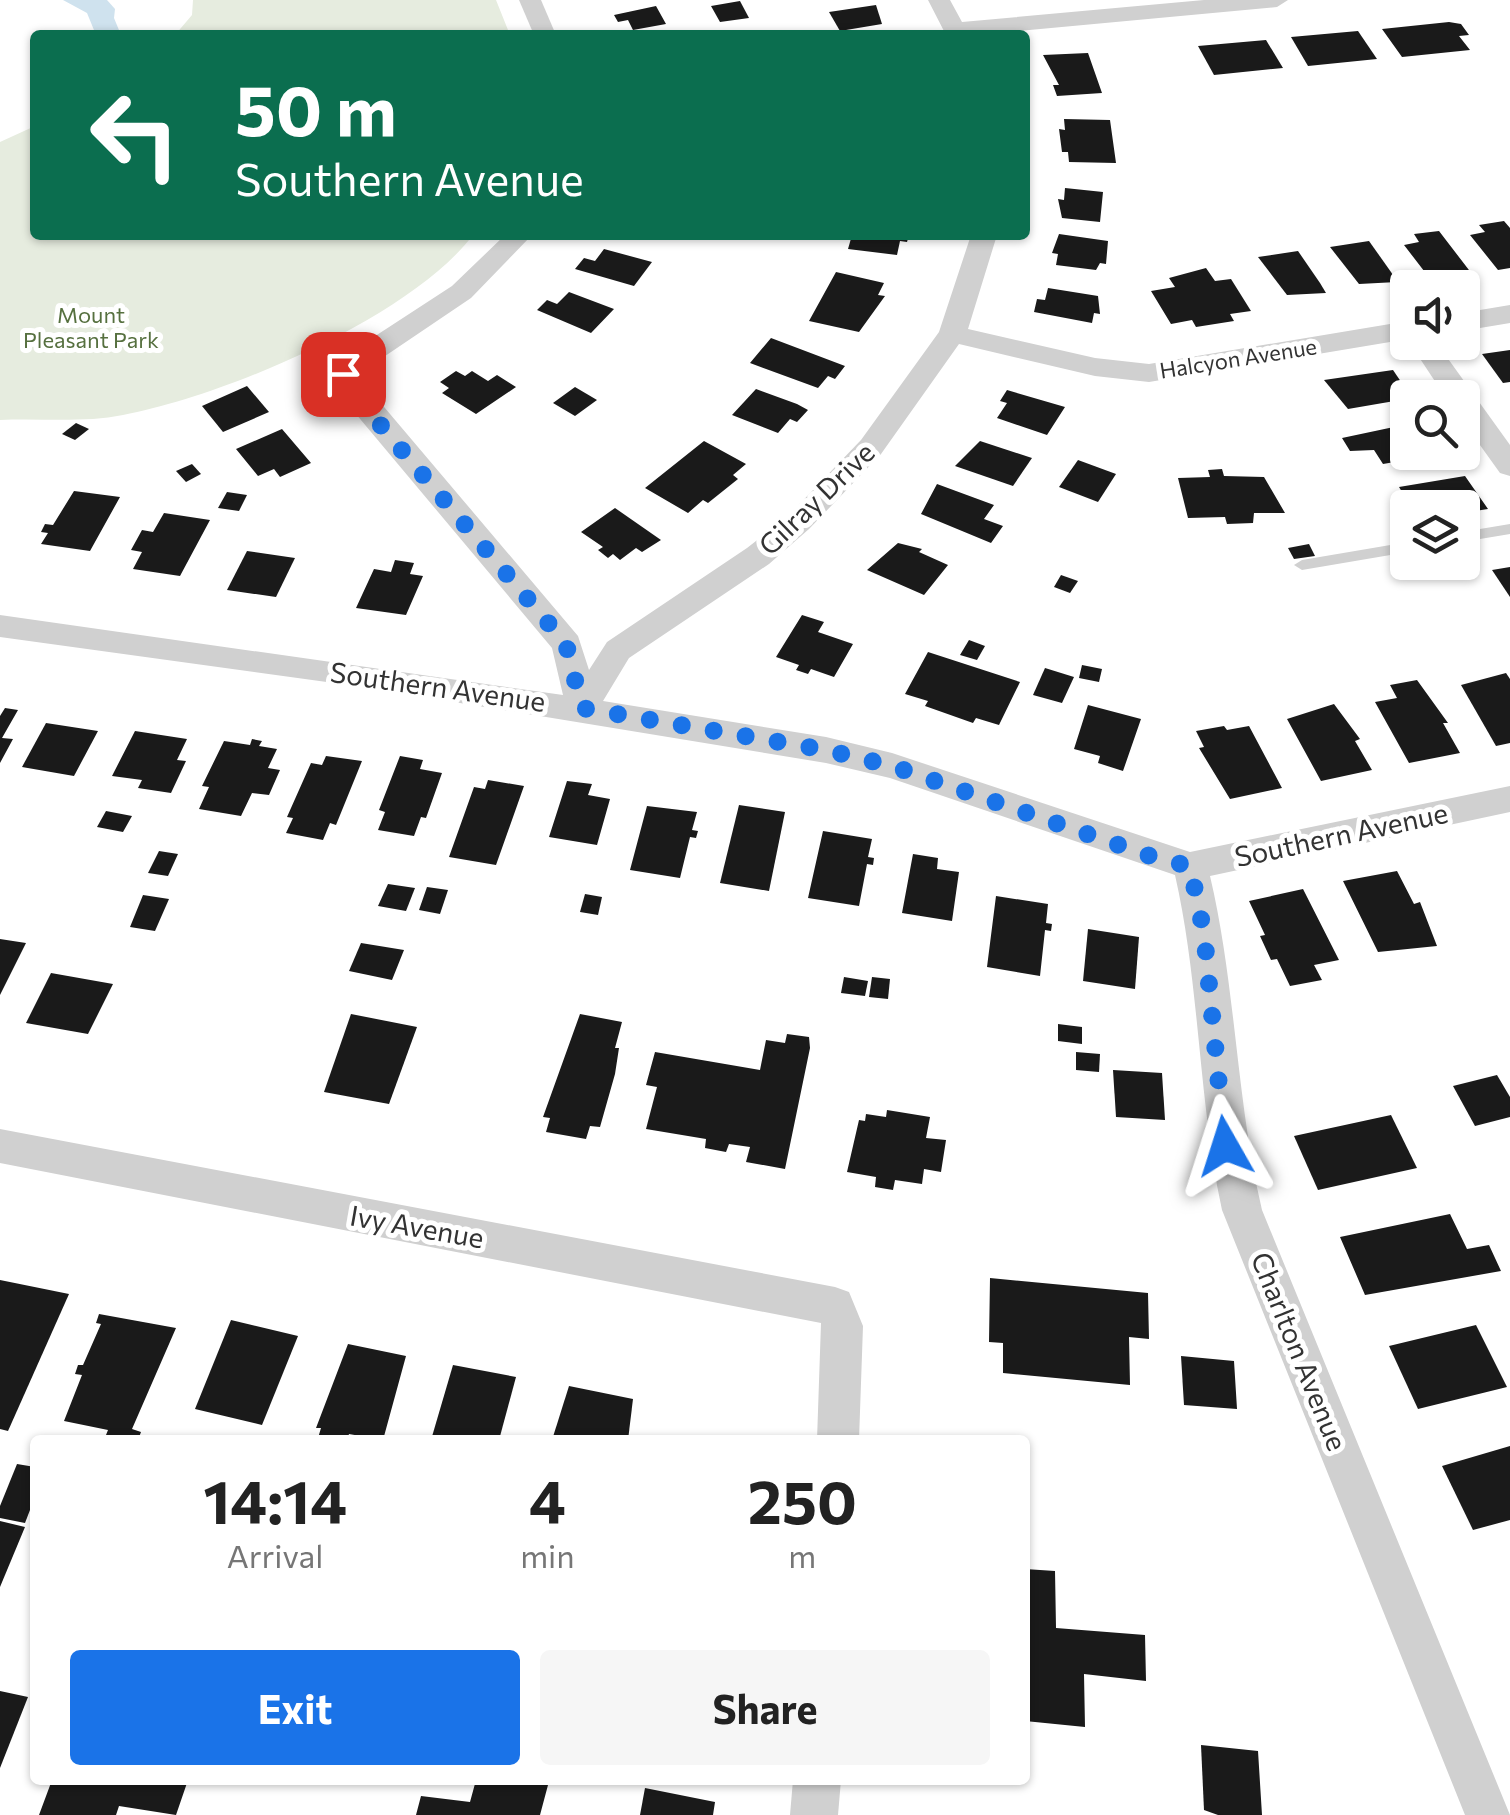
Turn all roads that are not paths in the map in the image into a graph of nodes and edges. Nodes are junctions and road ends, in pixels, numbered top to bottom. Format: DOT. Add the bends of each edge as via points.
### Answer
graph roads {
  1 [pos="530,0"];
  2 [pos="939,0"];
  3 [pos="1277,0"];
  4 [pos="543,30"];
  5 [pos="955,30"];
  6 [pos="976,30"];
  7 [pos="514,240"];
  8 [pos="983,240"];
  9 [pos="1510,314"];
  10 [pos="1480,319"];
  11 [pos="1390,333"];
  12 [pos="952,334"];
  13 [pos="1480,424"];
  14 [pos="1510,466"];
  15 [pos="1510,529"];
  16 [pos="1480,535"];
  17 [pos="1390,550"];
  18 [pos="1302,565"];
  19 [pos="0,626"];
  20 [pos="582,708"];
  21 [pos="1510,799"];
  22 [pos="1190,866"];
  23 [pos="0,1146"];
  24 [pos="838,1435"];
  25 [pos="817,1785"];
  26 [pos="814,1815"];
  27 [pos="1489,1815"];
  1 -- 4 [label="street"];
  2 -- 5 [label="street"];
  3 -- 6 [label="street"];
  7 -- 20 [label="street" via="445,307 343,374 566,644"];
  8 -- 12 [label="street, Gilray Drive"];
  9 -- 10 [label="street"];
  11 -- 12 [label="street, Halcyon Avenue" via="1149,372 1095,367"];
  12 -- 20 [label="street, Gilray Drive" via="904,406 834,488 758,556 618,650"];
  13 -- 14 [label="street"];
  15 -- 16 [label="lane"];
  17 -- 18 [label="lane"];
  19 -- 20 [label="street, Southern Avenue"];
  20 -- 22 [label="street, Southern Avenue" via="892,766"];
  21 -- 22 [label="street, Southern Avenue"];
  22 -- 27 [label="street, Charlton Avenue" via="1204,933 1225,1146 1242,1210"];
  23 -- 24 [label="street, Ivy Avenue" via="835,1306 842,1326"];
  25 -- 26 [label="street"];
}
